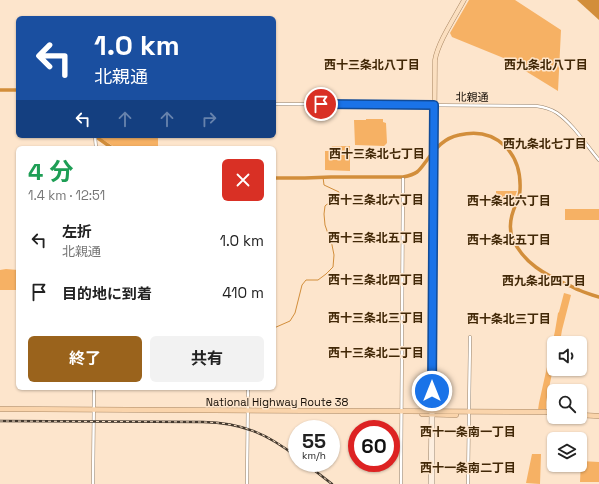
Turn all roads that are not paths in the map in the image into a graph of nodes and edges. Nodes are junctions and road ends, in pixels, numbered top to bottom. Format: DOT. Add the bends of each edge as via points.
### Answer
graph roads {
  1 [pos="464,0"];
  2 [pos="276,104"];
  3 [pos="434,105"];
  4 [pos="599,160"];
  5 [pos="403,179"];
  6 [pos="470,337"];
  7 [pos="94,390"];
  8 [pos="248,390"];
  9 [pos="0,410"];
  10 [pos="94,411"];
  11 [pos="247,412"];
  12 [pos="402,413"];
  13 [pos="469,413"];
  14 [pos="432,414"];
  15 [pos="547,414"];
  16 [pos="587,414"];
  17 [pos="599,414"];
  18 [pos="93,484"];
  19 [pos="247,484"];
  20 [pos="401,484"];
  21 [pos="432,484"];
  22 [pos="468,484"];
  1 -- 3 [label="main road" via="437,53"];
  2 -- 3 [label="street, 北親通"];
  3 -- 4 [label="street, 北親通" via="546,108 568,123"];
  3 -- 14 [label="main road"];
  5 -- 12 [label="street"];
  6 -- 13 [label="street"];
  7 -- 10 [label="street"];
  8 -- 11 [label="street"];
  9 -- 10 [label="highway, National Highway Route 38"];
  10 -- 11 [label="highway, National Highway Route 38"];
  10 -- 18 [label="street"];
  11 -- 12 [label="highway, National Highway Route 38"];
  11 -- 19 [label="street"];
  12 -- 14 [label="highway, National Highway Route 38"];
  12 -- 20 [label="street"];
  13 -- 14 [label="highway, National Highway Route 38"];
  13 -- 15 [label="highway, National Highway Route 38"];
  13 -- 22 [label="street"];
  14 -- 21 [label="main road"];
  16 -- 17 [label="highway"];
}
